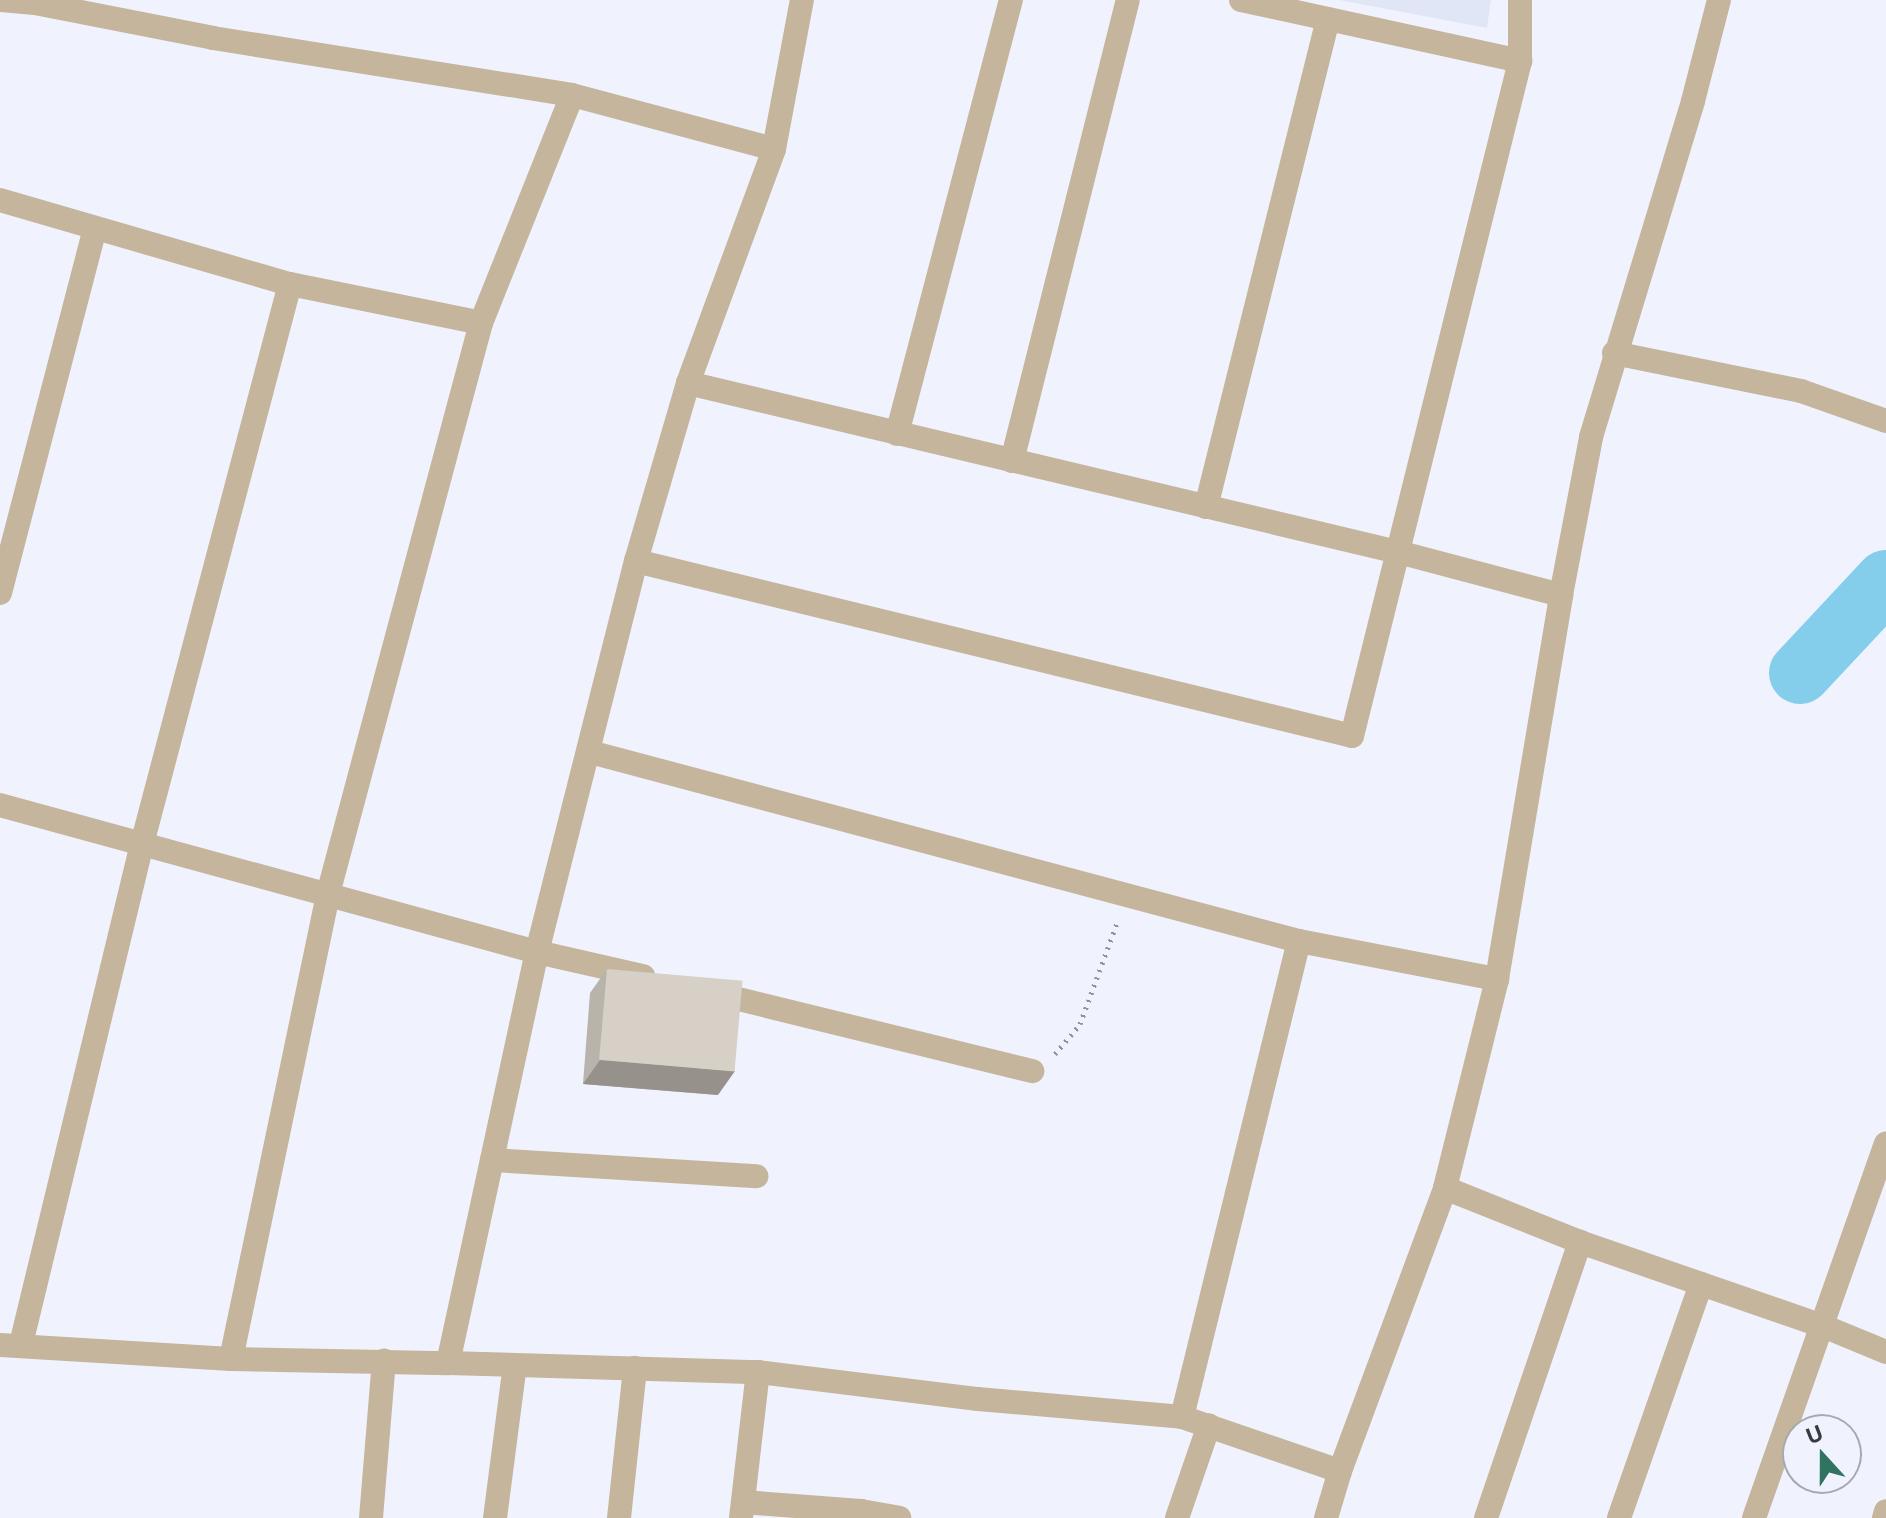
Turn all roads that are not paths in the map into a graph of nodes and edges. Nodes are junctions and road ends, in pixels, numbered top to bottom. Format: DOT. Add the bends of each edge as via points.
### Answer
graph roads {
  1 [pos="0,0"];
  2 [pos="802,0"];
  3 [pos="1011,0"];
  4 [pos="1128,0"];
  5 [pos="1241,0"];
  6 [pos="1520,0"];
  7 [pos="1719,0"];
  8 [pos="1328,19"];
  9 [pos="1520,61"];
  10 [pos="572,95"];
  11 [pos="774,149"];
  12 [pos="0,200"];
  13 [pos="95,229"];
  14 [pos="290,284"];
  15 [pos="481,323"];
  16 [pos="1614,353"];
  17 [pos="688,383"];
  18 [pos="1886,421"];
  19 [pos="897,434"];
  20 [pos="1012,461"];
  21 [pos="1206,507"];
  22 [pos="1398,552"];
  23 [pos="636,561"];
  24 [pos="0,593"];
  25 [pos="1561,595"];
  26 [pos="590,752"];
  27 [pos="0,805"];
  28 [pos="142,844"];
  29 [pos="328,894"];
  30 [pos="1299,941"];
  31 [pos="537,952"];
  32 [pos="1497,979"];
  33 [pos="660,980"];
  34 [pos="690,987"];
  35 [pos="1032,1071"];
  36 [pos="1886,1144"];
  37 [pos="492,1160"];
  38 [pos="757,1176"];
  39 [pos="1445,1188"];
  40 [pos="1580,1242"];
  41 [pos="1701,1284"];
  42 [pos="1823,1326"];
  43 [pos="11,1344"];
  44 [pos="1886,1352"];
  45 [pos="231,1359"];
  46 [pos="384,1361"];
  47 [pos="448,1363"];
  48 [pos="515,1365"];
  49 [pos="635,1368"];
  50 [pos="758,1372"];
  51 [pos="1182,1417"];
  52 [pos="1209,1425"];
  53 [pos="1340,1471"];
  54 [pos="742,1510"];
  55 [pos="1886,1511"];
  56 [pos="861,1515"];
  57 [pos="371,1518"];
  58 [pos="495,1518"];
  59 [pos="619,1518"];
  60 [pos="899,1518"];
  61 [pos="1177,1518"];
  62 [pos="1326,1518"];
  63 [pos="1486,1518"];
  64 [pos="1619,1518"];
  65 [pos="1754,1518"];
  66 [pos="1884,1518"];
  1 -- 10 [label="street"];
  2 -- 11 [label="street"];
  3 -- 19 [label="street"];
  4 -- 20 [label="street"];
  5 -- 8 [label="street"];
  6 -- 9 [label="street"];
  7 -- 16 [label="street"];
  8 -- 9 [label="street"];
  8 -- 21 [label="street"];
  9 -- 22 [label="street"];
  10 -- 11 [label="street"];
  10 -- 15 [label="street"];
  11 -- 17 [label="street"];
  12 -- 13 [label="street"];
  13 -- 14 [label="street"];
  13 -- 24 [label="street"];
  14 -- 15 [label="street"];
  14 -- 28 [label="street"];
  15 -- 29 [label="street"];
  16 -- 18 [label="street" via="1801,391"];
  16 -- 25 [label="street" via="1591,437"];
  17 -- 19 [label="street"];
  17 -- 23 [label="street"];
  19 -- 20 [label="street"];
  20 -- 21 [label="street"];
  21 -- 22 [label="street"];
  22 -- 23 [label="street" via="1352,736"];
  22 -- 25 [label="street"];
  23 -- 26 [label="street"];
  25 -- 32 [label="street"];
  26 -- 30 [label="street"];
  26 -- 31 [label="street"];
  27 -- 28 [label="street"];
  28 -- 29 [label="street"];
  28 -- 43 [label="street"];
  29 -- 31 [label="street"];
  29 -- 45 [label="street"];
  30 -- 32 [label="street"];
  30 -- 51 [label="street"];
  31 -- 33 [label="street"];
  31 -- 37 [label="street"];
  32 -- 39 [label="street"];
  34 -- 35 [label="street"];
  36 -- 42 [label="street"];
  37 -- 38 [label="street"];
  37 -- 47 [label="street"];
  39 -- 40 [label="street"];
  39 -- 53 [label="street"];
  40 -- 41 [label="street"];
  40 -- 63 [label="street"];
  41 -- 42 [label="street"];
  41 -- 64 [label="street"];
  42 -- 44 [label="street"];
  42 -- 65 [label="street"];
  43 -- 45 [label="street"];
  45 -- 46 [label="street"];
  46 -- 47 [label="street"];
  46 -- 57 [label="street"];
  47 -- 48 [label="street"];
  48 -- 49 [label="street"];
  48 -- 58 [label="street"];
  49 -- 50 [label="street"];
  49 -- 59 [label="street"];
  50 -- 51 [label="street"];
  50 -- 54 [label="street"];
  51 -- 52 [label="street"];
  52 -- 53 [label="street"];
  52 -- 61 [label="street"];
  53 -- 62 [label="street"];
  54 -- 56 [label="street"];
  55 -- 66 [label="street"];
  56 -- 60 [label="street"];
}
